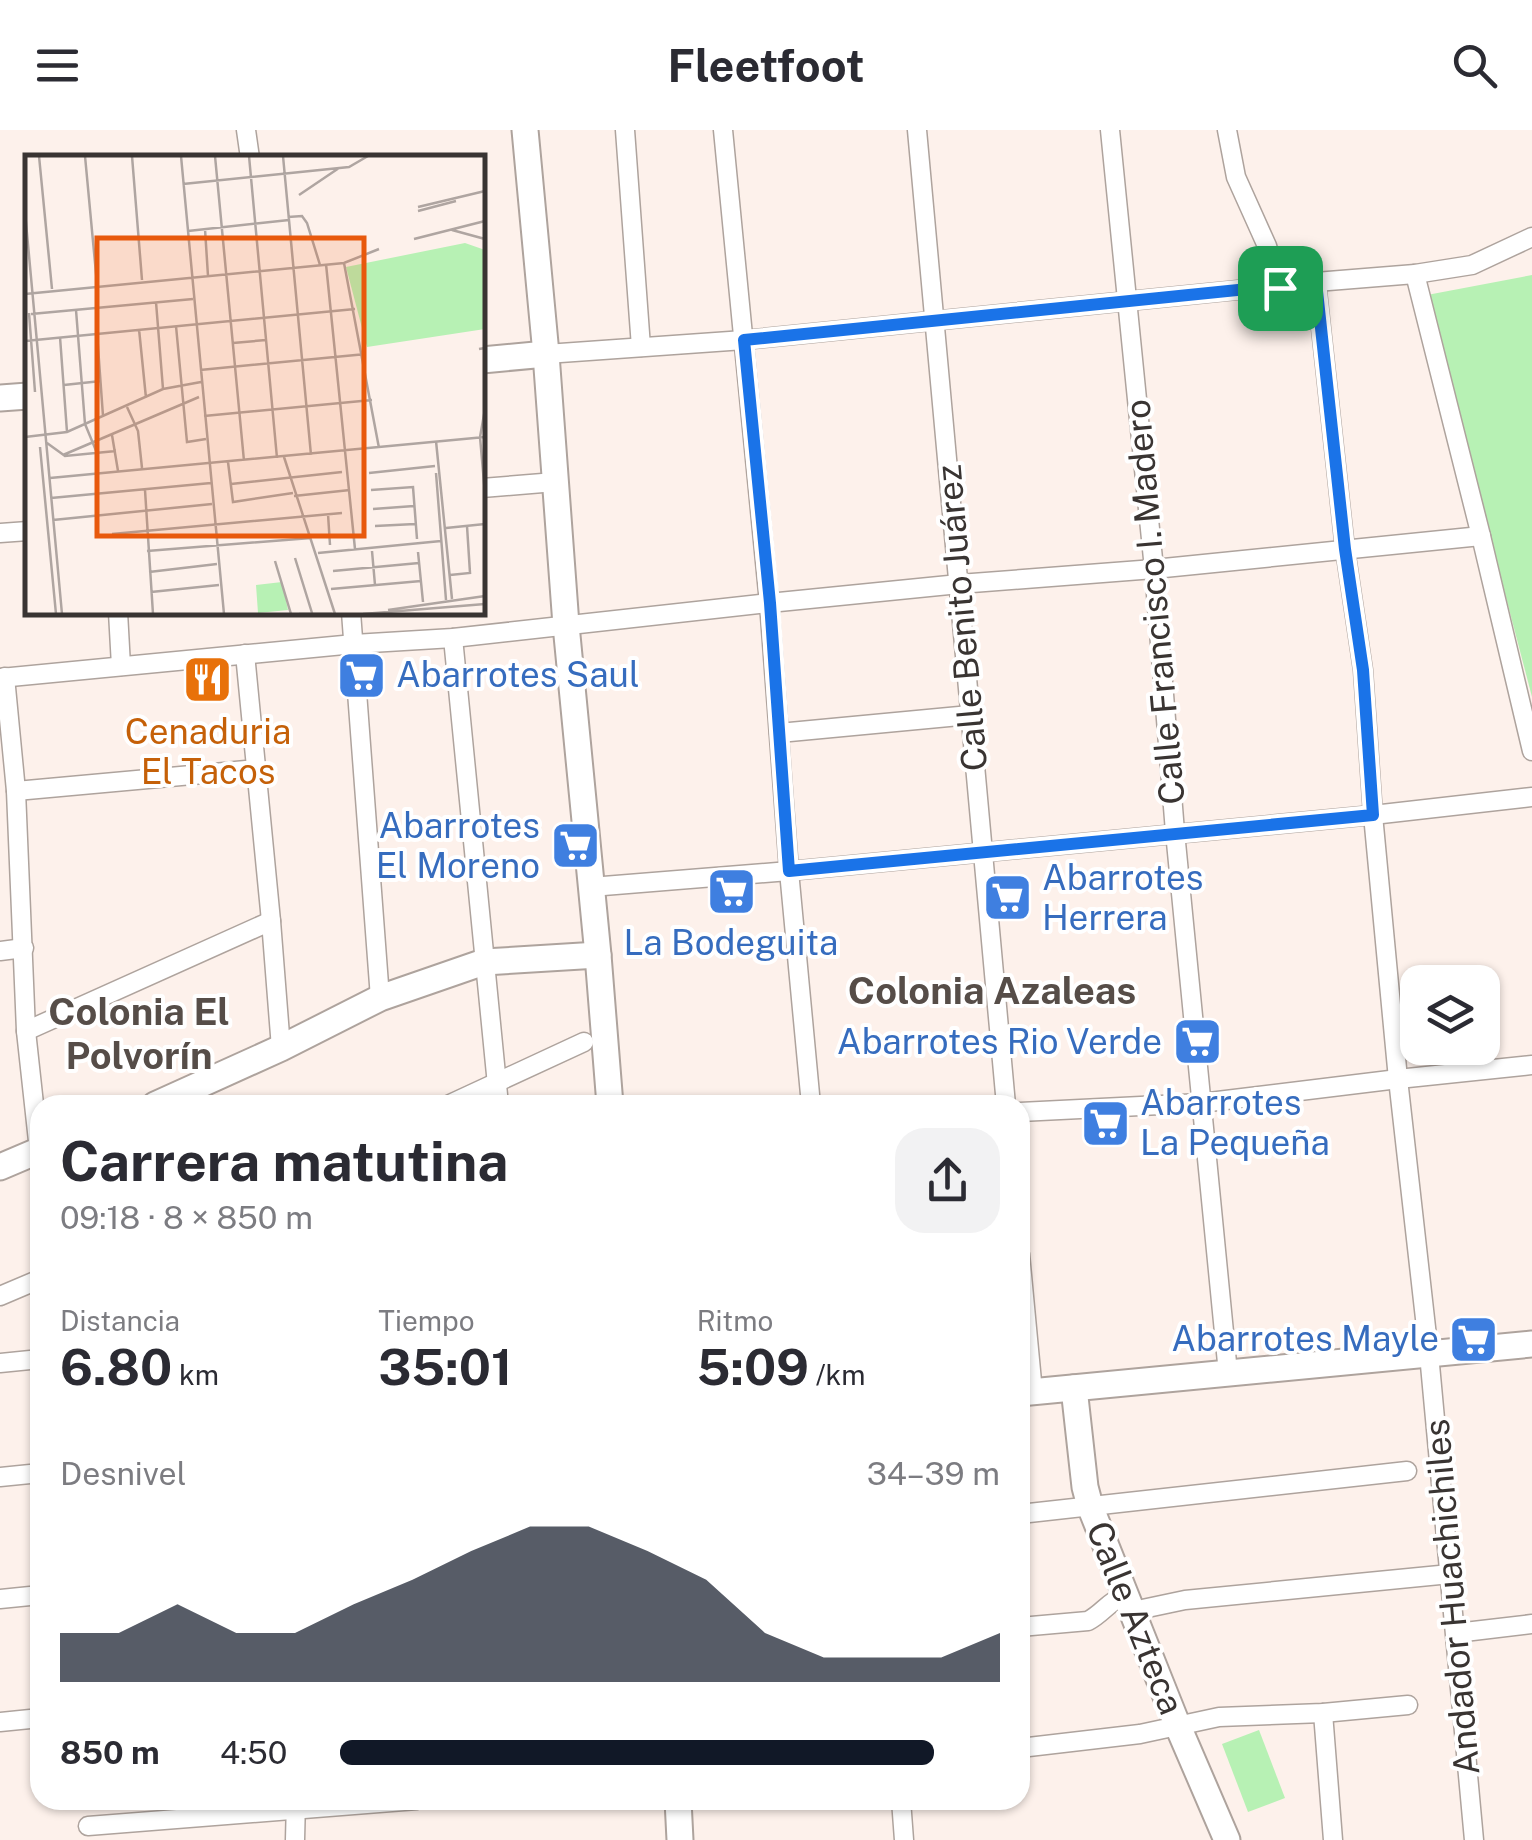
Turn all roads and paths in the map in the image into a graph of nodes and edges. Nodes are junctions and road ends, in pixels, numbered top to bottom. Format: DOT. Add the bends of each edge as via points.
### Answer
graph roads {
  1 [pos="246,130"];
  2 [pos="525,130"];
  3 [pos="625,130"];
  4 [pos="723,130"];
  5 [pos="917,130"];
  6 [pos="1110,130"];
  7 [pos="1227,130"];
  8 [pos="250,155"];
  9 [pos="1532,237"];
  10 [pos="1415,274"];
  11 [pos="1316,282"];
  12 [pos="1280,288"];
  13 [pos="1126,302"];
  14 [pos="934,322"];
  15 [pos="744,340"];
  16 [pos="641,348"];
  17 [pos="546,354"];
  18 [pos="485,360"];
  19 [pos="25,396"];
  20 [pos="0,398"];
  21 [pos="555,482"];
  22 [pos="485,488"];
  23 [pos="25,532"];
  24 [pos="0,533"];
  25 [pos="1482,536"];
  26 [pos="1345,549"];
  27 [pos="1154,569"];
  28 [pos="960,584"];
  29 [pos="770,603"];
  30 [pos="118,615"];
  31 [pos="351,615"];
  32 [pos="566,625"];
  33 [pos="453,638"];
  34 [pos="354,644"];
  35 [pos="244,654"];
  36 [pos="120,666"];
  37 [pos="2,678"];
  38 [pos="970,714"];
  39 [pos="779,733"];
  40 [pos="1532,751"];
  41 [pos="256,768"];
  42 [pos="16,791"];
  43 [pos="1532,798"];
  44 [pos="1373,815"];
  45 [pos="1175,832"];
  46 [pos="983,851"];
  47 [pos="789,871"];
  48 [pos="590,887"];
  49 [pos="271,921"];
  50 [pos="24,948"];
  51 [pos="0,951"];
  52 [pos="598,955"];
  53 [pos="484,962"];
  54 [pos="380,998"];
  55 [pos="26,1031"];
  56 [pos="584,1042"];
  57 [pos="281,1048"];
  58 [pos="1532,1065"];
  59 [pos="1398,1079"];
  60 [pos="496,1084"];
  61 [pos="33,1095"];
  62 [pos="184,1095"];
  63 [pos="471,1095"];
  64 [pos="498,1095"];
  65 [pos="609,1095"];
  66 [pos="810,1095"];
  67 [pos="1005,1095"];
  68 [pos="1202,1103"];
  69 [pos="1030,1112"];
  70 [pos="30,1154"];
  71 [pos="0,1167"];
  72 [pos="30,1283"];
  73 [pos="0,1296"];
  74 [pos="1532,1344"];
  75 [pos="1430,1354"];
  76 [pos="30,1359"];
  77 [pos="0,1363"];
  78 [pos="1228,1373"];
  79 [pos="1074,1388"];
  80 [pos="1030,1392"];
  81 [pos="1407,1471"];
  82 [pos="30,1474"];
  83 [pos="0,1477"];
  84 [pos="1090,1506"];
  85 [pos="1030,1513"];
  86 [pos="1450,1574"];
  87 [pos="30,1597"];
  88 [pos="0,1599"];
  89 [pos="1129,1602"];
  90 [pos="1532,1624"];
  91 [pos="1030,1625"];
  92 [pos="1456,1633"];
  93 [pos="1408,1705"];
  94 [pos="1324,1714"];
  95 [pos="30,1719"];
  96 [pos="0,1722"];
  97 [pos="1177,1724"];
  98 [pos="1030,1747"];
  99 [pos="247,1810"];
  100 [pos="297,1810"];
  101 [pos="678,1810"];
  102 [pos="902,1810"];
  103 [pos="88,1826"];
  104 [pos="295,1840"];
  105 [pos="680,1840"];
  106 [pos="904,1840"];
  107 [pos="1227,1840"];
  108 [pos="1333,1840"];
  109 [pos="1474,1840"];
  1 -- 8 [label="street"];
  2 -- 17 [label="street"];
  3 -- 16 [label="street"];
  4 -- 15 [label="street"];
  5 -- 14 [label="street, Calle Benito Juárez"];
  6 -- 13 [label="street, Calle Francisco I. Madero"];
  7 -- 12 [label="street" via="1236,177"];
  9 -- 10 [label="street" via="1472,265"];
  10 -- 11 [label="street"];
  10 -- 25 [label="street"];
  11 -- 12 [label="street"];
  11 -- 26 [label="street, Andador Huachichiles"];
  12 -- 13 [label="street"];
  13 -- 14 [label="street"];
  13 -- 27 [label="street, Calle Francisco I. Madero"];
  14 -- 15 [label="street"];
  14 -- 28 [label="street, Calle Benito Juárez"];
  15 -- 16 [label="street"];
  15 -- 29 [label="street"];
  16 -- 17 [label="street"];
  17 -- 18 [label="street"];
  17 -- 21 [label="street"];
  19 -- 20 [label="street"];
  21 -- 22 [label="street"];
  21 -- 32 [label="street"];
  23 -- 24 [label="street"];
  25 -- 26 [label="street"];
  25 -- 40 [label="street"];
  26 -- 27 [label="street"];
  26 -- 44 [label="street, Andador Huachichiles" via="1363,670"];
  27 -- 28 [label="street"];
  27 -- 45 [label="street, Calle Francisco I. Madero"];
  28 -- 29 [label="street"];
  28 -- 38 [label="street, Calle Benito Juárez"];
  29 -- 32 [label="street"];
  29 -- 39 [label="street"];
  30 -- 36 [label="street"];
  31 -- 34 [label="street"];
  32 -- 33 [label="street"];
  32 -- 48 [label="street"];
  33 -- 34 [label="street"];
  33 -- 53 [label="street"];
  34 -- 35 [label="street"];
  34 -- 54 [label="street"];
  35 -- 36 [label="street"];
  35 -- 41 [label="street"];
  36 -- 37 [label="street"];
  37 -- 42 [label="street"];
  38 -- 39 [label="street"];
  38 -- 46 [label="street, Calle Benito Juárez"];
  39 -- 47 [label="street"];
  41 -- 42 [label="street"];
  41 -- 49 [label="street"];
  42 -- 50 [label="street"];
  43 -- 44 [label="street"];
  44 -- 45 [label="street"];
  44 -- 59 [label="street, Andador Huachichiles"];
  45 -- 46 [label="street"];
  45 -- 68 [label="street, Calle Francisco I. Madero"];
  46 -- 47 [label="street"];
  46 -- 67 [label="street, Calle Benito Juárez"];
  47 -- 48 [label="street"];
  47 -- 66 [label="street"];
  48 -- 52 [label="street"];
  49 -- 55 [label="street"];
  49 -- 57 [label="street"];
  50 -- 51 [label="street"];
  50 -- 55 [label="street"];
  52 -- 53 [label="street"];
  52 -- 65 [label="street"];
  53 -- 54 [label="street"];
  53 -- 60 [label="street"];
  54 -- 57 [label="street"];
  55 -- 61 [label="street"];
  56 -- 60 [label="street"];
  57 -- 62 [label="street"];
  58 -- 59 [label="street"];
  59 -- 68 [label="street"];
  59 -- 75 [label="street, Andador Huachichiles"];
  60 -- 63 [label="street"];
  60 -- 64 [label="street"];
  68 -- 69 [label="street"];
  68 -- 78 [label="street, Calle Francisco I. Madero"];
  70 -- 71 [label="street"];
  72 -- 73 [label="street"];
  74 -- 75 [label="street"];
  75 -- 78 [label="street"];
  75 -- 86 [label="street, Andador Huachichiles"];
  76 -- 77 [label="street"];
  78 -- 79 [label="street"];
  79 -- 80 [label="street"];
  79 -- 84 [label="street, Calle Azteca"];
  81 -- 84 [label="street"];
  82 -- 83 [label="street"];
  84 -- 85 [label="street"];
  84 -- 89 [label="street, Calle Azteca"];
  86 -- 89 [label="street"];
  86 -- 92 [label="street, Andador Huachichiles"];
  87 -- 88 [label="street"];
  89 -- 91 [label="street" via="1112,1600 1088,1621"];
  89 -- 97 [label="street, Calle Azteca"];
  90 -- 92 [label="street"];
  92 -- 109 [label="street, Andador Huachichiles"];
  93 -- 94 [label="street"];
  94 -- 97 [label="street"];
  94 -- 108 [label="street"];
  95 -- 96 [label="street"];
  97 -- 98 [label="street"];
  97 -- 107 [label="street, Calle Azteca"];
  99 -- 103 [label="street"];
  100 -- 104 [label="street"];
  101 -- 105 [label="street"];
  102 -- 106 [label="street"];
}
